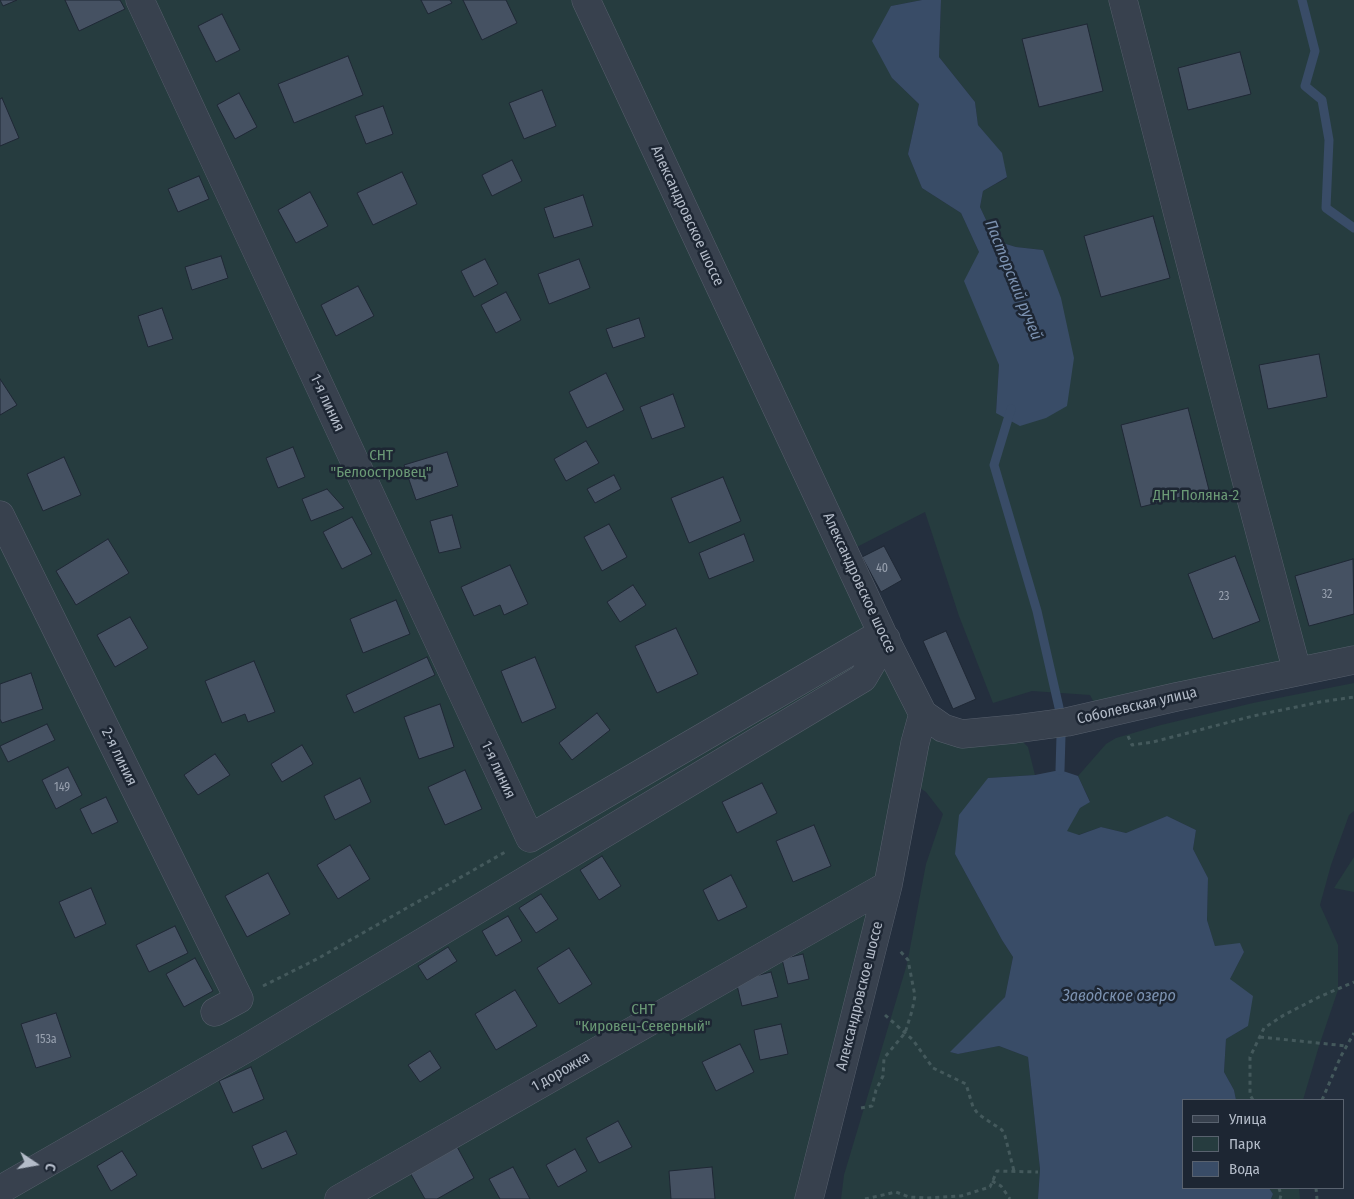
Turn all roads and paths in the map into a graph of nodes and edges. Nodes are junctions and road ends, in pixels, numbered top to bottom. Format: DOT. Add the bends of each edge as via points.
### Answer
graph roads {
  1 [pos="140,0"];
  2 [pos="586,0"];
  3 [pos="1123,0"];
  4 [pos="0,515"];
  5 [pos="884,636"];
  6 [pos="1354,660"];
  7 [pos="1297,671"];
  8 [pos="1354,696"];
  9 [pos="1115,711"];
  10 [pos="923,714"];
  11 [pos="540,832"];
  12 [pos="888,885"];
  13 [pos="876,931"];
  14 [pos="1354,982"];
  15 [pos="227,1006"];
  16 [pos="883,1012"];
  17 [pos="905,1032"];
  18 [pos="1354,1033"];
  19 [pos="1260,1037"];
  20 [pos="1347,1046"];
  21 [pos="1252,1099"];
  22 [pos="1322,1099"];
  23 [pos="859,1108"];
  24 [pos="1014,1171"];
  25 [pos="1038,1172"];
  26 [pos="992,1181"];
  27 [pos="0,1190"];
  28 [pos="876,1198"];
  29 [pos="942,1198"];
  30 [pos="339,1199"];
  31 [pos="809,1199"];
  32 [pos="865,1199"];
  33 [pos="1010,1199"];
  1 -- 11 [label="street, 1-я линия"];
  2 -- 5 [label="street, Александровское шоссе"];
  3 -- 7 [label="street"];
  4 -- 15 [label="street, 2-я линия"];
  5 -- 10 [label="street, Александровское шоссе"];
  5 -- 11 [label="street"];
  5 -- 27 [label="street" via="863,678 250,1046"];
  6 -- 7 [label="street, Соболевская улица"];
  7 -- 9 [label="street, Соболевская улица"];
  8 -- 9 [label="path" via="1132,744"];
  9 -- 10 [label="street, Соболевская улица" via="1067,722 962,734 943,728"];
  10 -- 12 [label="street, Александровское шоссе"];
  11 -- 15 [label="path"];
  12 -- 13 [label="street, Александровское шоссе"];
  12 -- 30 [label="street, 1 дорожка"];
  13 -- 17 [label="path" via="908,960 915,996"];
  13 -- 31 [label="street, Александровское шоссе"];
  14 -- 19 [label="path" via="1284,1015 1264,1028"];
  16 -- 17 [label="path"];
  17 -- 23 [label="path" via="884,1058 883,1076 872,1106"];
  17 -- 24 [label="path" via="933,1068 966,1084 978,1114 1002,1130"];
  18 -- 20 [label="path"];
  19 -- 20 [label="path"];
  19 -- 21 [label="path" via="1250,1057"];
  20 -- 22 [label="path"];
  24 -- 25 [label="path"];
  24 -- 26 [label="path" via="997,1171"];
  26 -- 29 [label="path" via="985,1189"];
  26 -- 33 [label="path" via="1001,1186"];
  28 -- 29 [label="path" via="896,1192 909,1197"];
  28 -- 32 [label="path"];
}
